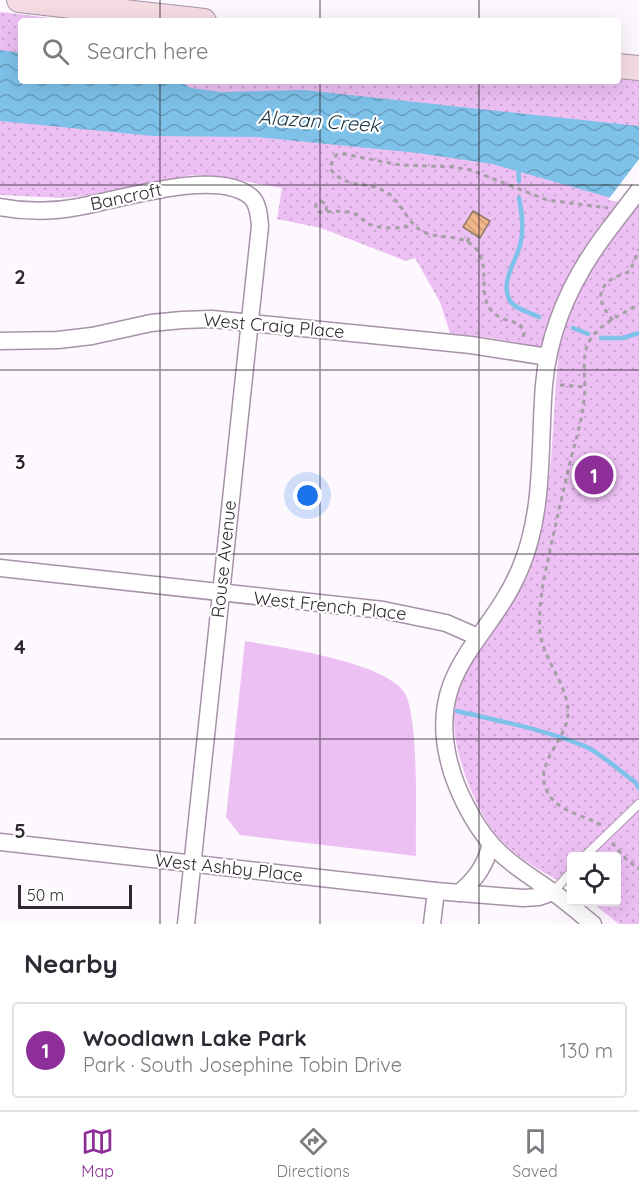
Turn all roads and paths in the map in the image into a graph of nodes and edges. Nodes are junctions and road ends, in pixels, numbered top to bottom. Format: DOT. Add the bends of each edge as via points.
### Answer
graph roads {
  1 [pos="20,0"];
  2 [pos="156,8"];
  3 [pos="193,18"];
  4 [pos="621,66"];
  5 [pos="639,68"];
  6 [pos="639,190"];
  7 [pos="251,196"];
  8 [pos="0,207"];
  9 [pos="616,210"];
  10 [pos="326,211"];
  11 [pos="413,224"];
  12 [pos="472,233"];
  13 [pos="467,242"];
  14 [pos="639,249"];
  15 [pos="639,304"];
  16 [pos="613,320"];
  17 [pos="250,322"];
  18 [pos="0,341"];
  19 [pos="523,342"];
  20 [pos="548,357"];
  21 [pos="558,385"];
  22 [pos="585,387"];
  23 [pos="0,568"];
  24 [pos="220,594"];
  25 [pos="478,637"];
  26 [pos="639,804"];
  27 [pos="609,831"];
  28 [pos="0,842"];
  29 [pos="491,844"];
  30 [pos="589,852"];
  31 [pos="192,863"];
  32 [pos="639,868"];
  33 [pos="567,877"];
  34 [pos="436,891"];
  35 [pos="553,892"];
  36 [pos="459,893"];
  37 [pos="186,924"];
  38 [pos="432,924"];
  39 [pos="593,924"];
  1 -- 2 [label="street"];
  2 -- 3 [label="street"];
  4 -- 5 [label="street"];
  6 -- 20 [label="street, bridge" via="590,254 573,284"];
  7 -- 8 [label="street, Bancroft" via="210,185 180,186 56,210"];
  7 -- 17 [label="street, Rouse Avenue" via="257,205 260,226"];
  9 -- 11 [label="path" via="547,200 471,170 336,155 330,166 337,177 386,192 404,208"];
  10 -- 11 [label="path" via="352,213 372,225"];
  11 -- 13 [label="path" via="423,232"];
  12 -- 13 [label="path"];
  13 -- 19 [label="path" via="482,260 487,304 498,316 520,324"];
  14 -- 16 [label="path" via="630,271 606,283 602,292 603,309"];
  15 -- 16 [label="path"];
  16 -- 22 [label="path" via="589,342"];
  17 -- 18 [label="street, West Craig Place" via="182,320 92,336"];
  17 -- 20 [label="street, West Craig Place"];
  17 -- 24 [label="street, Rouse Avenue"];
  20 -- 25 [label="street" via="542,445 526,551 511,588"];
  21 -- 22 [label="path"];
  22 -- 27 [label="path" via="583,412 542,592 540,633 568,714 544,770 544,782 548,794 560,806"];
  23 -- 24 [label="street, West French Place"];
  24 -- 25 [label="street, West French Place" via="404,614 447,623"];
  24 -- 31 [label="street, Rouse Avenue"];
  25 -- 29 [label="street" via="452,678 445,709 445,740 451,771 462,797"];
  26 -- 27 [label="lane"];
  27 -- 30 [label="lane"];
  27 -- 32 [label="path" via="614,846"];
  28 -- 31 [label="street, West Ashby Place"];
  29 -- 35 [label="street"];
  29 -- 36 [label="street" via="480,873"];
  31 -- 34 [label="street, West Ashby Place"];
  31 -- 37 [label="street, Rouse Avenue"];
  33 -- 35 [label="lane"];
  34 -- 36 [label="street, West Ashby Place"];
  34 -- 38 [label="street"];
  35 -- 36 [label="street, West Ashby Place" via="523,898"];
  35 -- 39 [label="street"];
}
